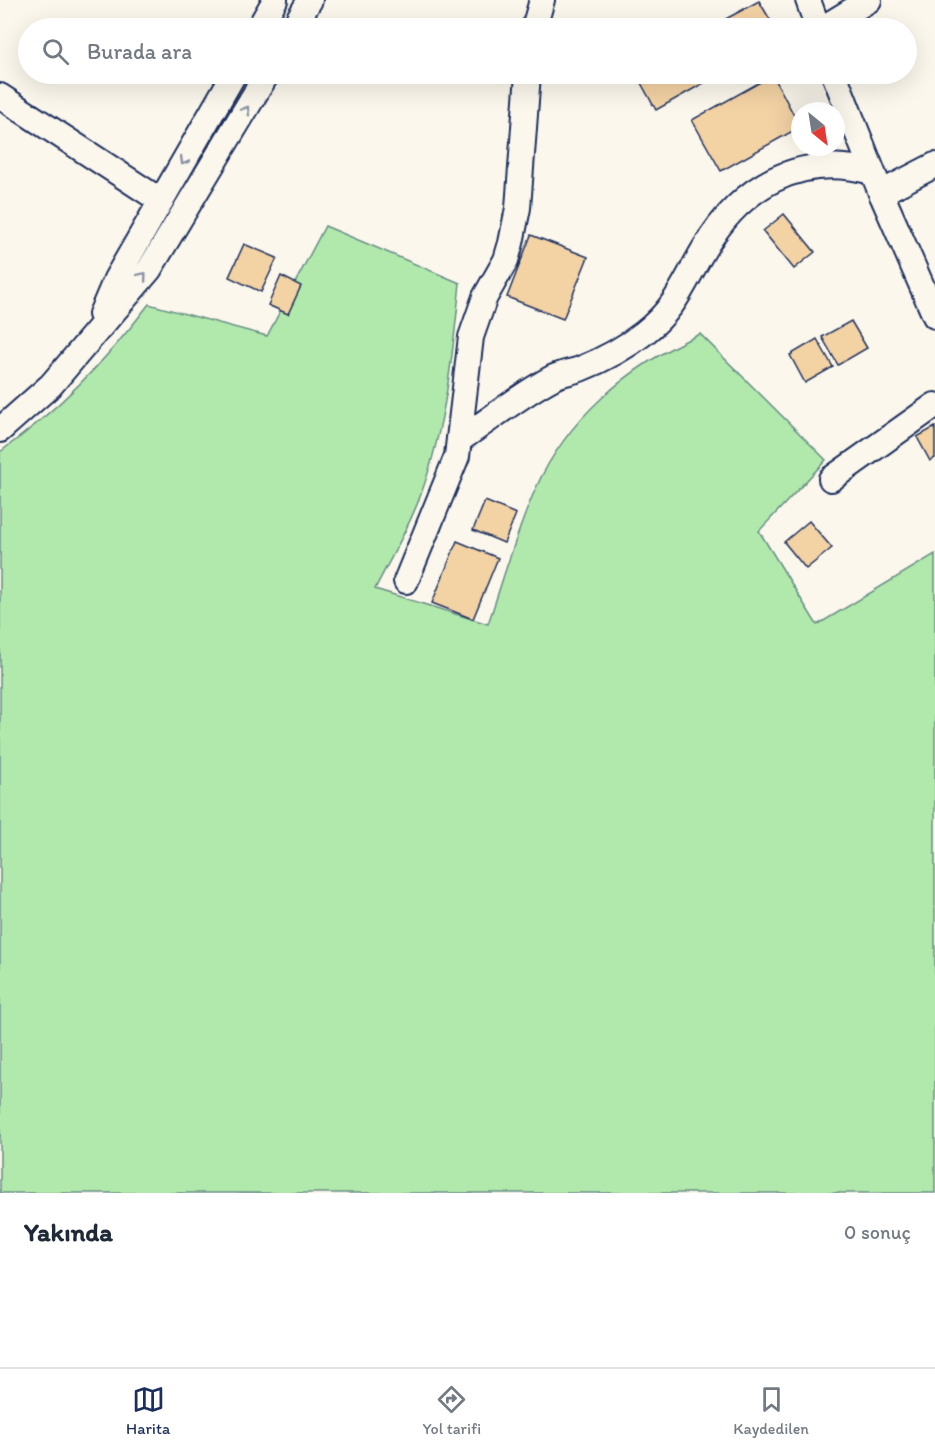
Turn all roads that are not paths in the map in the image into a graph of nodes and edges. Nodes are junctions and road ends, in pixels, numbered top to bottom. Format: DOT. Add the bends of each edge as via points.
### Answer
graph roads {
  1 [pos="275,0"];
  2 [pos="310,0"];
  3 [pos="543,0"];
  4 [pos="808,0"];
  5 [pos="869,0"];
  6 [pos="265,18"];
  7 [pos="299,18"];
  8 [pos="537,18"];
  9 [pos="814,18"];
  10 [pos="839,18"];
  11 [pos="228,84"];
  12 [pos="261,84"];
  13 [pos="527,84"];
  14 [pos="838,84"];
  15 [pos="0,96"];
  16 [pos="935,165"];
  17 [pos="876,183"];
  18 [pos="161,201"];
  19 [pos="935,316"];
  20 [pos="92,336"];
  21 [pos="935,405"];
  22 [pos="0,430"];
  23 [pos="459,440"];
  24 [pos="831,479"];
  25 [pos="406,581"];
  1 -- 6 [label="street"];
  2 -- 7 [label="street"];
  3 -- 8 [label="street"];
  4 -- 9 [label="street"];
  5 -- 10 [label="street"];
  11 -- 18 [label="street, one-way"];
  20 -- 12 [label="street, one-way" via="149,270"];
  13 -- 23 [label="street" via="515,225 506,260 485,297 471,337"];
  14 -- 17 [label="street"];
  15 -- 18 [label="street"];
  16 -- 17 [label="street"];
  17 -- 19 [label="street"];
  17 -- 23 [label="street" via="839,165 822,165 790,172 761,186 717,229 670,310 657,323 603,359 554,377"];
  18 -- 20 [label="street" via="116,279"];
  20 -- 22 [label="street" via="51,386"];
  21 -- 24 [label="street"];
  23 -- 25 [label="street" via="457,456"];
}
